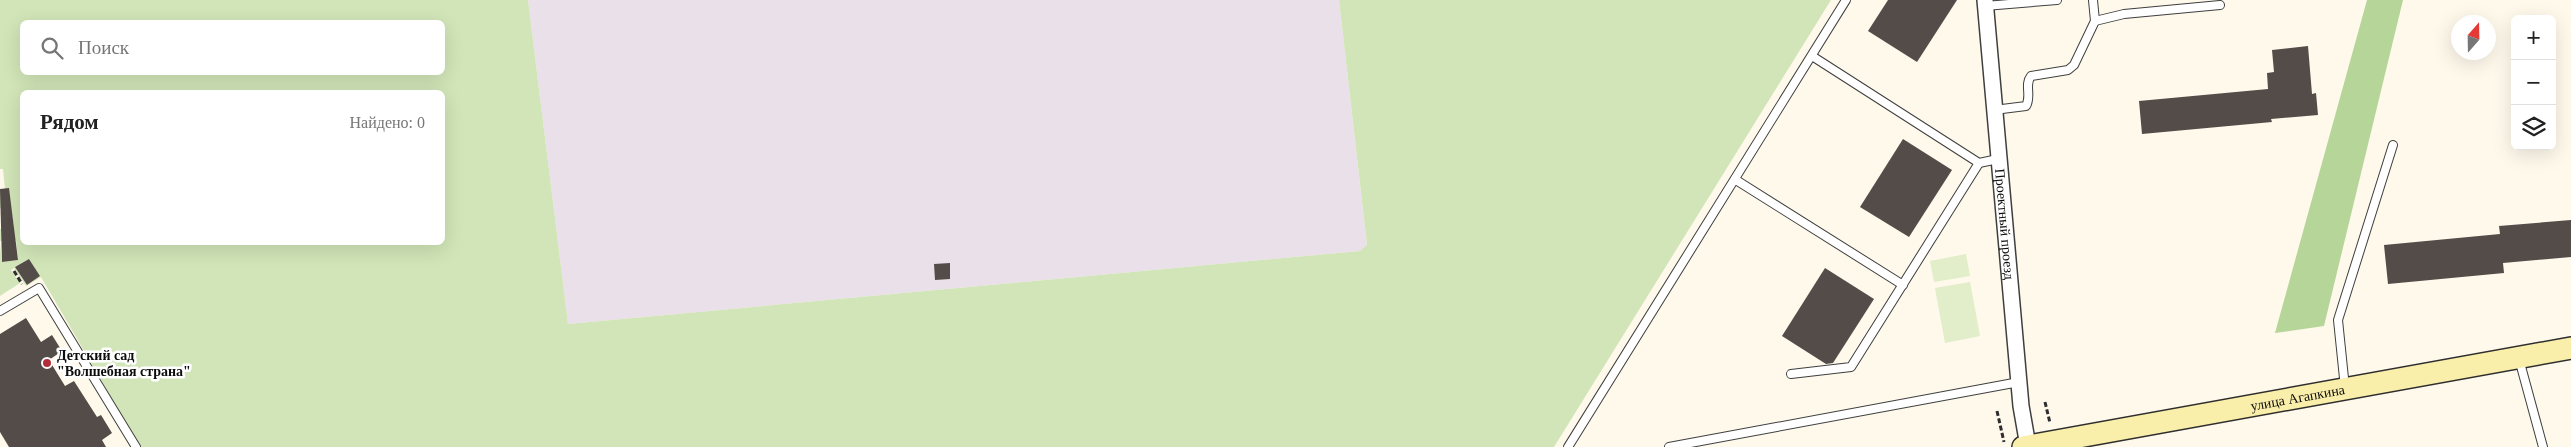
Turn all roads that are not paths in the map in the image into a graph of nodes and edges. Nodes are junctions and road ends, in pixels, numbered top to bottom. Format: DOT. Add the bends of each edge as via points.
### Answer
graph roads {
  1 [pos="1846,0"];
  2 [pos="2057,0"];
  3 [pos="2093,0"];
  4 [pos="1985,3"];
  5 [pos="2220,5"];
  6 [pos="2095,21"];
  7 [pos="1812,56"];
  8 [pos="1994,110"];
  9 [pos="2393,145"];
  10 [pos="1998,159"];
  11 [pos="1979,162"];
  12 [pos="1736,180"];
  13 [pos="1903,286"];
  14 [pos="0,311"];
  15 [pos="2571,348"];
  16 [pos="2518,357"];
  17 [pos="1791,374"];
  18 [pos="2019,382"];
  19 [pos="2345,388"];
  20 [pos="136,447"];
  21 [pos="1568,447"];
  22 [pos="1669,447"];
  23 [pos="2026,447"];
  24 [pos="2543,447"];
  1 -- 7 [label="lane"];
  2 -- 4 [label="lane"];
  3 -- 6 [label="lane"];
  4 -- 8 [label="street, Проектный проезд"];
  5 -- 6 [label="lane" via="2124,14"];
  6 -- 8 [label="lane" via="2074,65 2068,70 2031,76 2026,106"];
  7 -- 11 [label="lane"];
  7 -- 12 [label="lane"];
  8 -- 10 [label="street, Проектный проезд"];
  9 -- 19 [label="lane" via="2338,320"];
  10 -- 11 [label="lane"];
  10 -- 18 [label="street, Проектный проезд"];
  11 -- 13 [label="lane"];
  12 -- 13 [label="lane"];
  12 -- 21 [label="lane"];
  13 -- 17 [label="lane" via="1851,367"];
  14 -- 20 [label="lane" via="39,288"];
  15 -- 16 [label="main road, улица Агапкина"];
  16 -- 19 [label="main road, улица Агапкина"];
  16 -- 24 [label="lane"];
  18 -- 22 [label="lane"];
  18 -- 23 [label="street, Проектный проезд"];
  19 -- 23 [label="main road, улица Агапкина" via="2102,436"];
}
